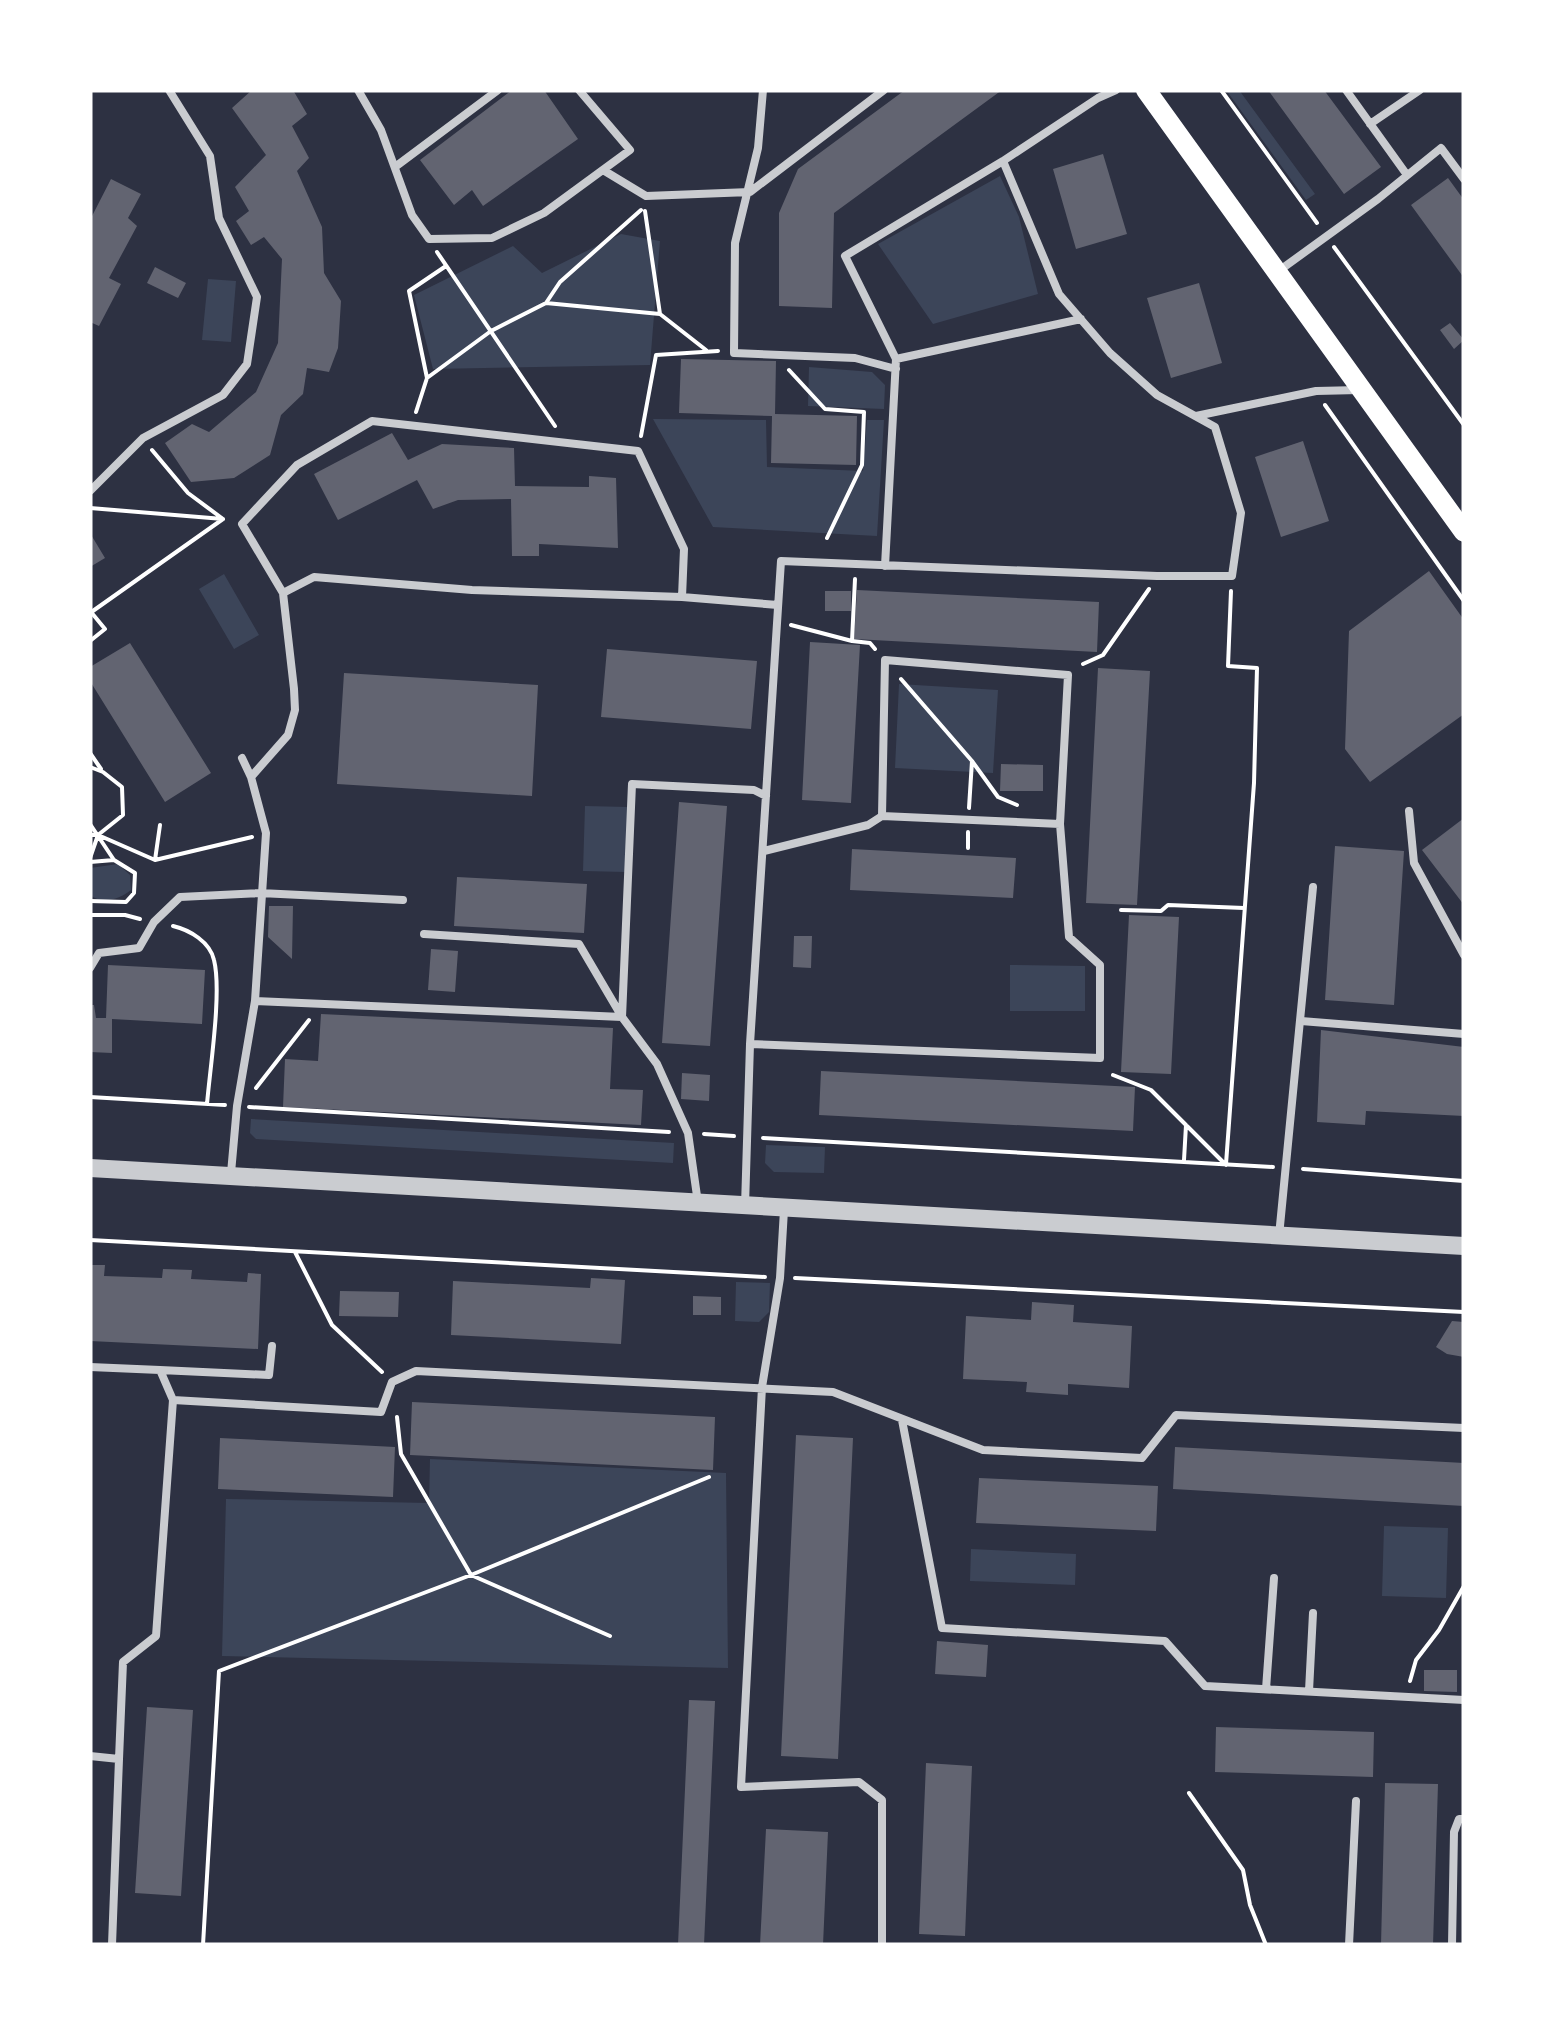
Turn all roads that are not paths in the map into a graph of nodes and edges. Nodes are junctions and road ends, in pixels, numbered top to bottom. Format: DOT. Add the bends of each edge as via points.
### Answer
graph roads {
  1 [pos="169,90"];
  2 [pos="358,90"];
  3 [pos="498,90"];
  4 [pos="579,90"];
  5 [pos="764,90"];
  6 [pos="884,90"];
  7 [pos="1116,90"];
  8 [pos="1146,90"];
  9 [pos="1346,90"];
  10 [pos="1420,90"];
  11 [pos="1370,124"];
  12 [pos="1003,162"];
  13 [pos="395,167"];
  14 [pos="603,170"];
  15 [pos="1407,175"];
  16 [pos="1464,179"];
  17 [pos="750,192"];
  18 [pos="1276,273"];
  19 [pos="1080,319"];
  20 [pos="896,364"];
  21 [pos="1360,390"];
  22 [pos="1196,416"];
  23 [pos="90,491"];
  24 [pos="1464,532"];
  25 [pos="885,566"];
  26 [pos="283,593"];
  27 [pos="682,597"];
  28 [pos="778,604"];
  29 [pos="242,758"];
  30 [pos="251,777"];
  31 [pos="766,796"];
  32 [pos="1409,811"];
  33 [pos="882,816"];
  34 [pos="1060,824"];
  35 [pos="764,851"];
  36 [pos="1313,887"];
  37 [pos="260,894"];
  38 [pos="402,900"];
  39 [pos="424,934"];
  40 [pos="1464,955"];
  41 [pos="90,968"];
  42 [pos="254,1001"];
  43 [pos="622,1017"];
  44 [pos="1301,1022"];
  45 [pos="1464,1034"];
  46 [pos="750,1044"];
  47 [pos="90,1168"];
  48 [pos="230,1178"];
  49 [pos="698,1203"];
  50 [pos="745,1206"];
  51 [pos="784,1207"];
  52 [pos="1279,1237"];
  53 [pos="1464,1246"];
  54 [pos="272,1346"];
  55 [pos="90,1366"];
  56 [pos="160,1370"];
  57 [pos="762,1387"];
  58 [pos="173,1400"];
  59 [pos="902,1420"];
  60 [pos="1464,1428"];
  61 [pos="1274,1578"];
  62 [pos="1313,1613"];
  63 [pos="1266,1689"];
  64 [pos="1309,1691"];
  65 [pos="1464,1700"];
  66 [pos="90,1756"];
  67 [pos="119,1759"];
  68 [pos="1356,1800"];
  69 [pos="1464,1819"];
  70 [pos="112,1945"];
  71 [pos="882,1945"];
  72 [pos="1348,1945"];
  73 [pos="1452,1945"];
  1 -- 23 [label="lane" via="210,156 218,218 257,297 247,364 222,395 143,438"];
  2 -- 13 [label="lane"];
  3 -- 13 [label="lane"];
  4 -- 14 [label="lane" via="630,150"];
  5 -- 17 [label="lane"];
  6 -- 17 [label="lane"];
  7 -- 12 [label="lane"];
  8 -- 18 [label="main road"];
  9 -- 11 [label="lane"];
  10 -- 11 [label="lane"];
  11 -- 15 [label="lane"];
  12 -- 19 [label="lane" via="1059,294"];
  12 -- 20 [label="lane" via="845,256"];
  13 -- 14 [label="lane" via="412,215 429,239 492,238 544,214"];
  14 -- 17 [label="lane" via="646,196"];
  15 -- 16 [label="lane" via="1441,148"];
  15 -- 18 [label="lane"];
  17 -- 20 [label="lane" via="735,243 734,353"];
  18 -- 21 [label="main road"];
  19 -- 20 [label="lane"];
  19 -- 22 [label="lane" via="1157,394"];
  20 -- 25 [label="lane"];
  21 -- 22 [label="lane"];
  21 -- 24 [label="main road"];
  22 -- 25 [label="lane" via="1215,427 1241,514 1232,576"];
  25 -- 28 [label="lane" via="781,561"];
  26 -- 27 [label="lane" via="314,577"];
  26 -- 27 [label="lane" via="242,524 297,465 372,421 638,451 684,548"];
  26 -- 30 [label="lane" via="295,710 288,734"];
  27 -- 28 [label="lane"];
  28 -- 31 [label="lane"];
  29 -- 30 [label="lane"];
  30 -- 37 [label="lane" via="266,833"];
  31 -- 35 [label="lane"];
  31 -- 43 [label="lane" via="632,784"];
  32 -- 40 [label="lane" via="1414,863"];
  33 -- 34 [label="lane"];
  33 -- 34 [label="lane" via="885,660 1068,675"];
  33 -- 35 [label="lane"];
  34 -- 46 [label="lane" via="1069,937 1100,965 1100,1058"];
  35 -- 46 [label="lane"];
  36 -- 44 [label="lane"];
  37 -- 38 [label="lane"];
  37 -- 41 [label="lane" via="180,897 139,948 99,952"];
  37 -- 42 [label="lane"];
  39 -- 43 [label="lane" via="579,944"];
  42 -- 43 [label="lane"];
  42 -- 48 [label="lane"];
  43 -- 49 [label="lane" via="658,1064 688,1133"];
  44 -- 45 [label="lane"];
  44 -- 52 [label="lane"];
  46 -- 50 [label="lane"];
  47 -- 48 [label="street"];
  48 -- 49 [label="street"];
  49 -- 50 [label="street"];
  50 -- 51 [label="street"];
  51 -- 52 [label="street"];
  51 -- 57 [label="lane"];
  52 -- 53 [label="street"];
  54 -- 56 [label="lane" via="269,1375"];
  55 -- 56 [label="lane"];
  56 -- 58 [label="lane"];
  57 -- 58 [label="lane" via="416,1371 392,1382 382,1412"];
  57 -- 59 [label="lane" via="833,1392"];
  57 -- 71 [label="lane" via="742,1787 859,1782 882,1800"];
  58 -- 67 [label="lane" via="156,1636 123,1662"];
  59 -- 60 [label="lane" via="983,1450 1142,1458 1176,1415"];
  59 -- 63 [label="lane" via="942,1628 1165,1640 1205,1686"];
  61 -- 63 [label="lane"];
  62 -- 64 [label="lane"];
  63 -- 64 [label="lane"];
  64 -- 65 [label="lane"];
  66 -- 67 [label="lane"];
  67 -- 70 [label="lane"];
  68 -- 72 [label="lane"];
  69 -- 73 [label="lane" via="1454,1832"];
}
